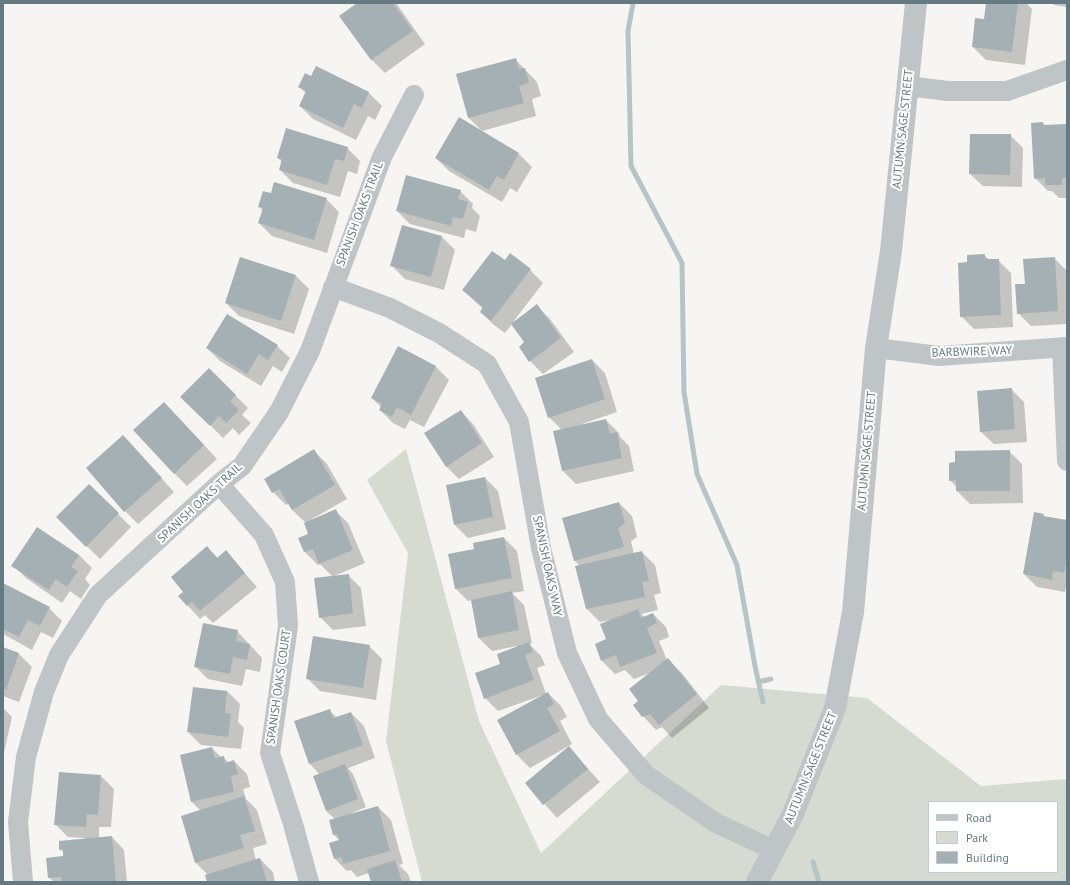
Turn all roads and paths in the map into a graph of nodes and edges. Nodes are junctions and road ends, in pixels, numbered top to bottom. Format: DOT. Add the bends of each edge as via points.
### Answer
graph roads {
  1 [pos="916,3"];
  2 [pos="1067,70"];
  3 [pos="907,86"];
  4 [pos="414,96"];
  5 [pos="333,287"];
  6 [pos="1065,347"];
  7 [pos="876,348"];
  8 [pos="1067,461"];
  9 [pos="219,484"];
  10 [pos="774,850"];
  11 [pos="23,882"];
  12 [pos="308,882"];
  13 [pos="757,882"];
  1 -- 3 [label="street, AUTUMN SAGE STREET"];
  2 -- 3 [label="street" via="1007,91 948,91"];
  3 -- 7 [label="street, AUTUMN SAGE STREET" via="891,251"];
  4 -- 5 [label="street, SPANISH OAKS TRAIL" via="382,157"];
  5 -- 9 [label="street, SPANISH OAKS TRAIL" via="310,351 279,412 242,466"];
  5 -- 10 [label="street, SPANISH OAKS WAY" via="390,308 439,333 487,364 519,422 542,548 567,653 598,719 646,776 716,823"];
  6 -- 7 [label="street, BARBWIRE WAY" via="939,356"];
  6 -- 8 [label="street"];
  7 -- 10 [label="street, AUTUMN SAGE STREET" via="853,612 835,708 793,814"];
  9 -- 11 [label="street, SPANISH OAKS TRAIL" via="98,596 59,655 44,692 26,757 18,822"];
  9 -- 12 [label="street, SPANISH OAKS COURT" via="264,535 285,582 288,626 270,753"];
  10 -- 13 [label="street, AUTUMN SAGE STREET"];
}
